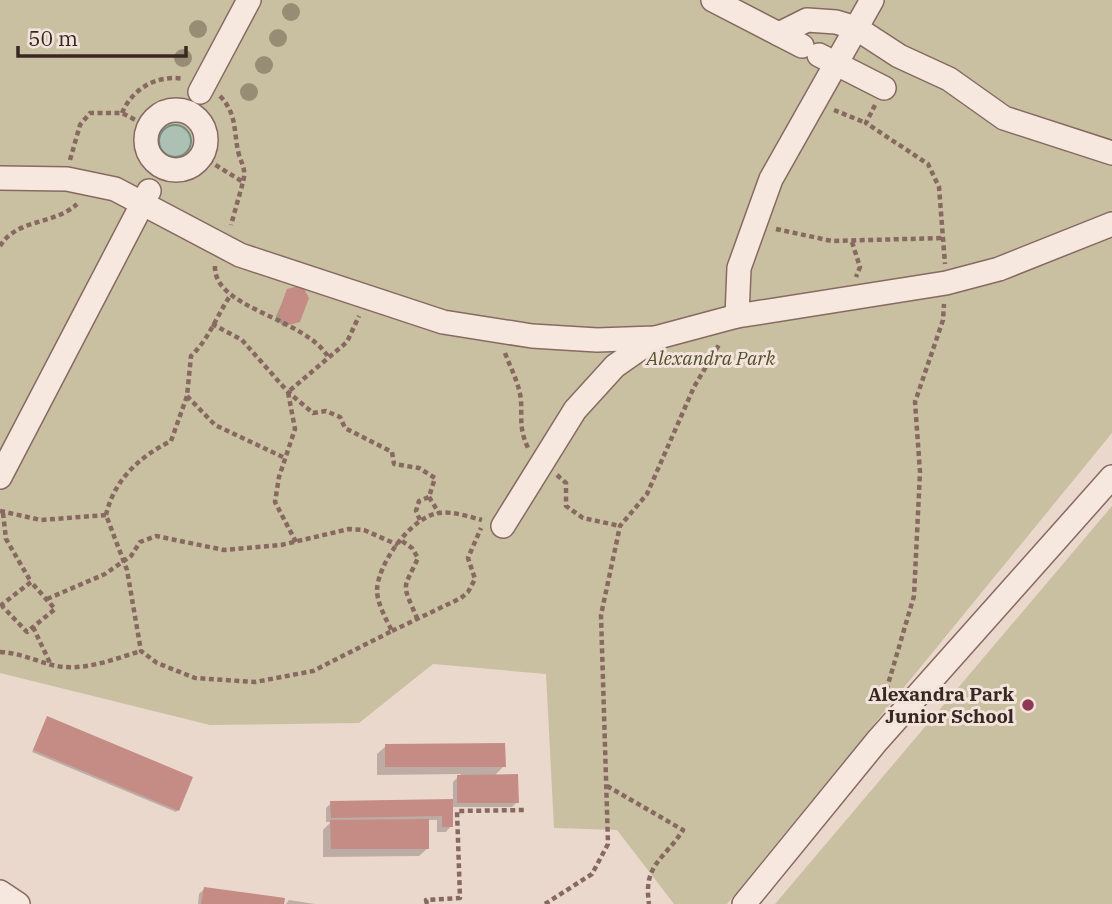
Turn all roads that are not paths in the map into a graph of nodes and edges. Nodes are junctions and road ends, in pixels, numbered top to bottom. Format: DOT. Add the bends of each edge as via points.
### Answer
graph roads {
  1 [pos="249,0"];
  2 [pos="713,0"];
  3 [pos="872,0"];
  4 [pos="856,28"];
  5 [pos="779,34"];
  6 [pos="819,55"];
  7 [pos="884,88"];
  8 [pos="197,97"];
  9 [pos="1112,153"];
  10 [pos="0,178"];
  11 [pos="152,185"];
  12 [pos="1112,224"];
  13 [pos="737,316"];
  14 [pos="655,338"];
  15 [pos="0,477"];
  16 [pos="1112,477"];
  17 [pos="493,523"];
  18 [pos="0,892"];
  19 [pos="18,904"];
  20 [pos="744,904"];
  1 -- 8 [label="street"];
  2 -- 5 [label="street"];
  3 -- 4 [label="street"];
  4 -- 5 [label="street" via="807,20"];
  4 -- 6 [label="street"];
  4 -- 9 [label="street" via="899,56 949,79 1004,118"];
  5 -- 6 [label="street"];
  6 -- 7 [label="street"];
  6 -- 13 [label="street" via="816,102 771,179 739,268"];
  8 -- 11 [label="street" via="159,116 149,127"];
  8 -- 11 [label="street" via="204,129 201,156 191,167"];
  10 -- 11 [label="street" via="67,179 115,189"];
  11 -- 14 [label="street" via="223,247 366,299 443,322 507,332 597,340"];
  11 -- 15 [label="street"];
  12 -- 13 [label="street" via="999,269 946,283"];
  13 -- 14 [label="street"];
  14 -- 17 [label="street" via="615,366 575,410 542,462"];
  16 -- 20 [label="street" via="877,741"];
  18 -- 19 [label="street"];
}
